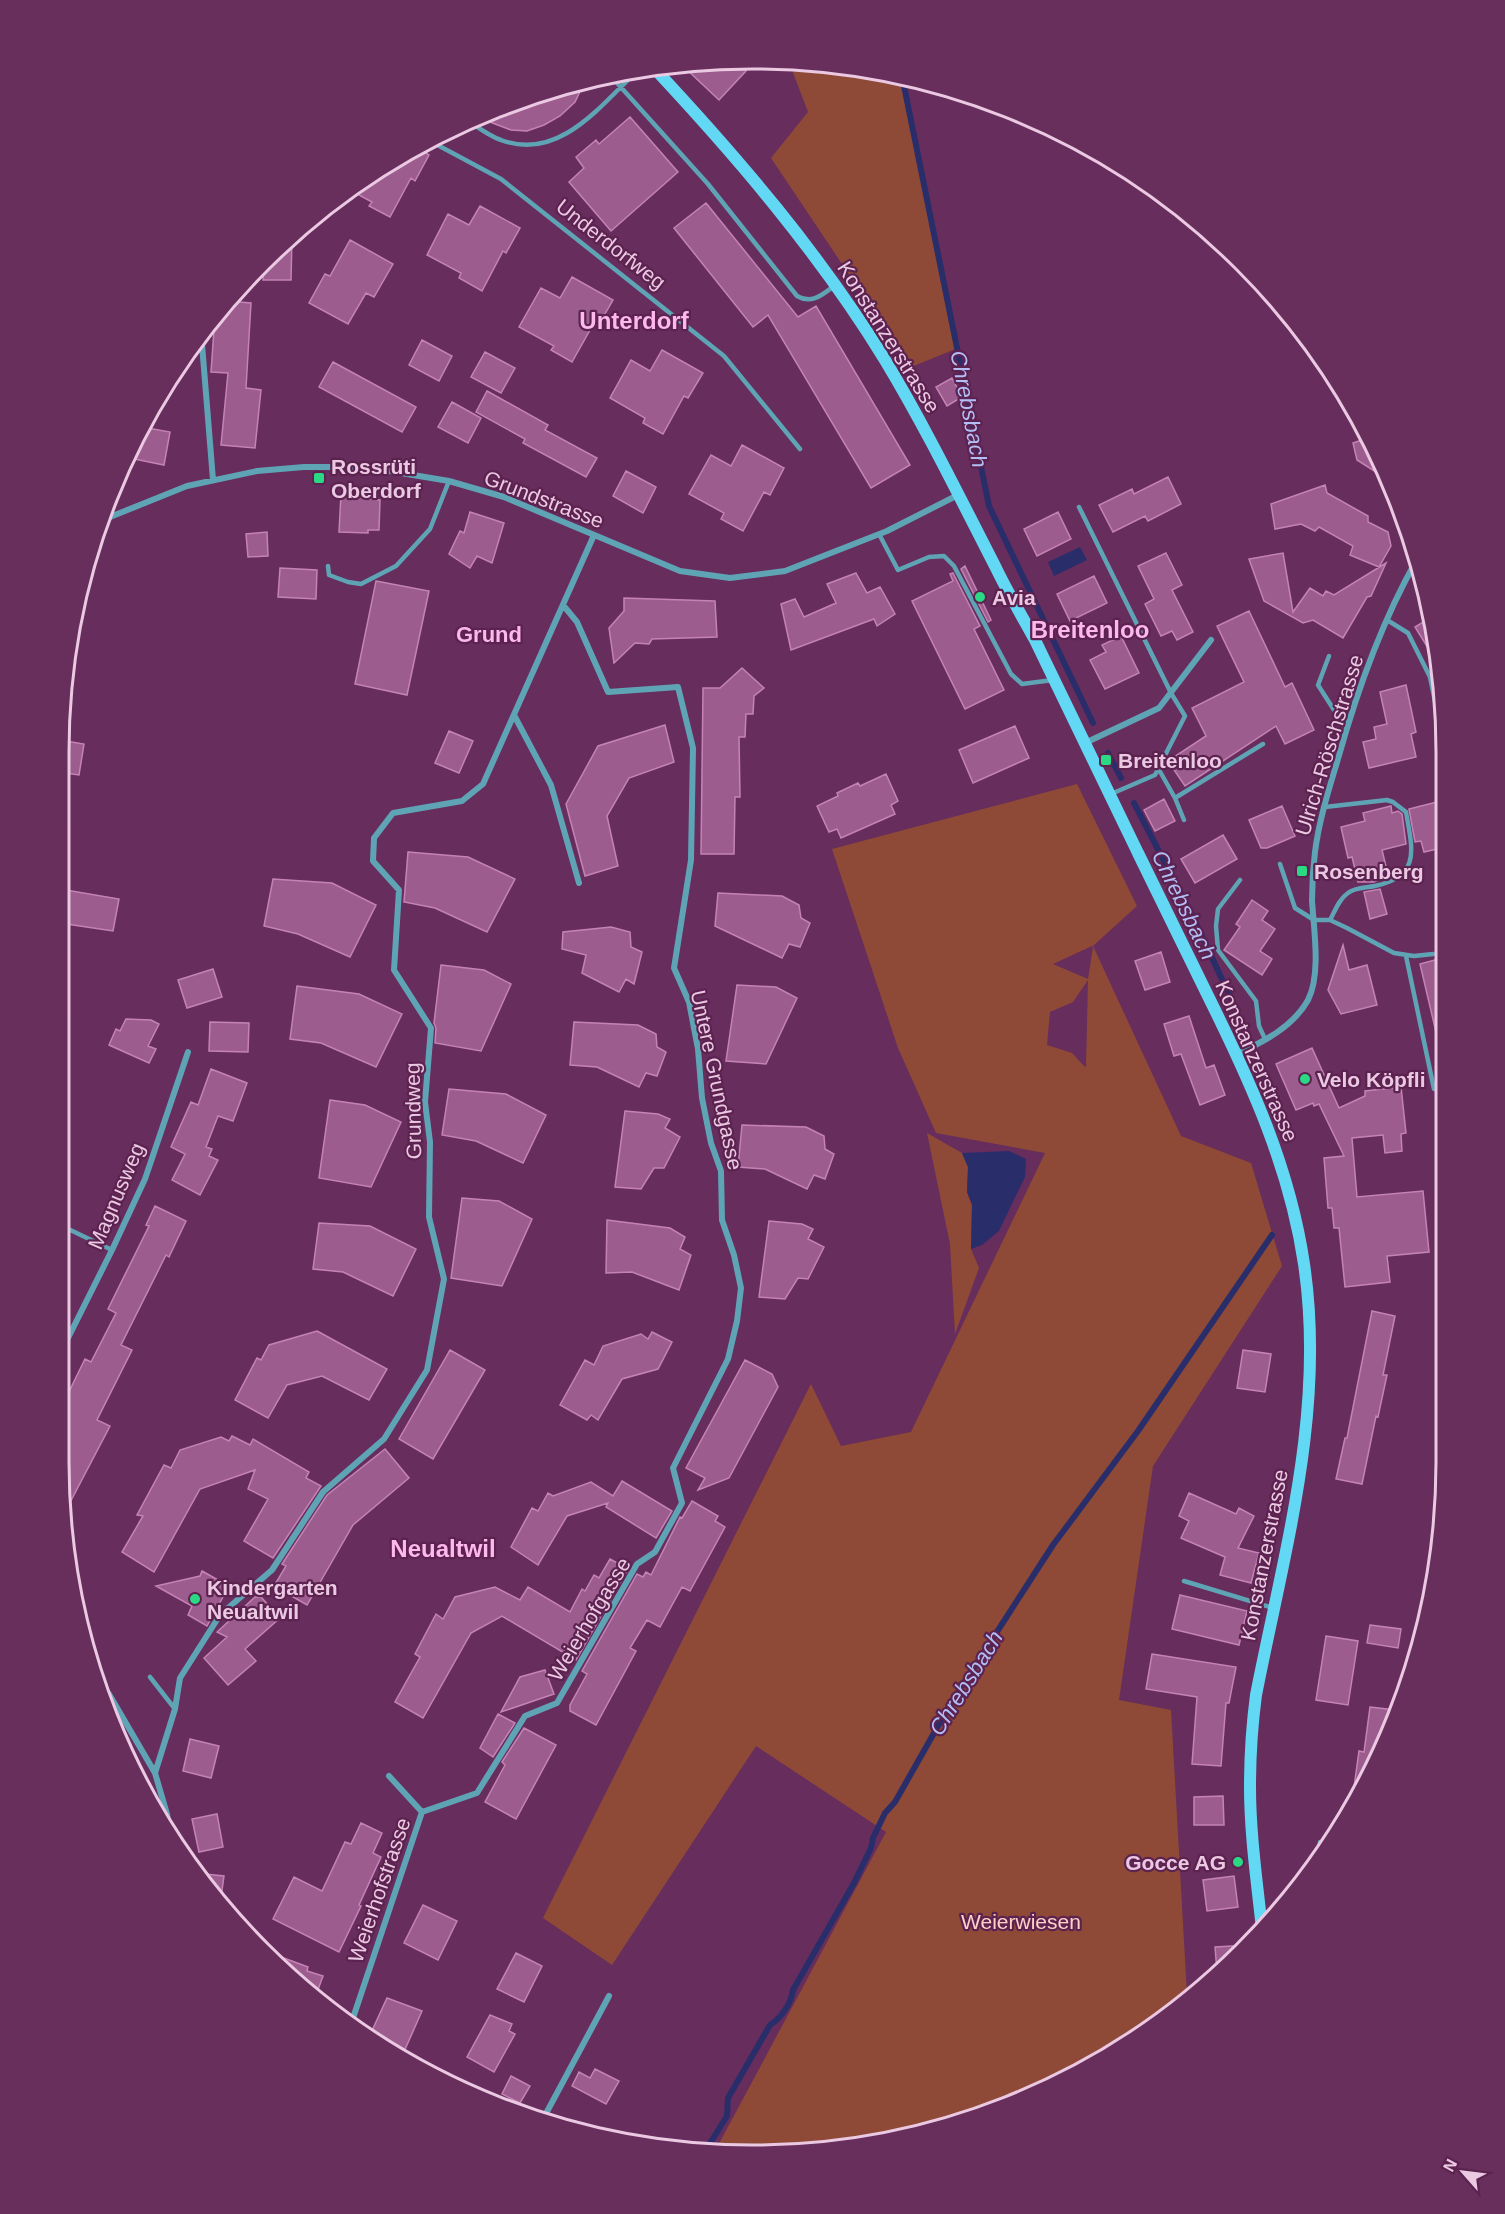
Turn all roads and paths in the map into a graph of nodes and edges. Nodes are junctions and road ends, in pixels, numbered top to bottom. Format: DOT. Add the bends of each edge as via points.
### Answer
graph roads {
  1 [pos="661,75"];
  2 [pos="626,81"];
  3 [pos="617,83"];
  4 [pos="620,86"];
  5 [pos="477,127"];
  6 [pos="438,146"];
  7 [pos="835,285"];
  8 [pos="202,347"];
  9 [pos="800,449"];
  10 [pos="213,480"];
  11 [pos="449,481"];
  12 [pos="958,495"];
  13 [pos="1079,507"];
  14 [pos="111,516"];
  15 [pos="879,534"];
  16 [pos="594,535"];
  17 [pos="328,566"];
  18 [pos="1412,573"];
  19 [pos="563,605"];
  20 [pos="1387,620"];
  21 [pos="1211,640"];
  22 [pos="1329,656"];
  23 [pos="1054,680"];
  24 [pos="1171,693"];
  25 [pos="1433,694"];
  26 [pos="514,715"];
  27 [pos="1349,720"];
  28 [pos="1085,743"];
  29 [pos="1263,744"];
  30 [pos="1158,768"];
  31 [pos="1110,794"];
  32 [pos="1175,798"];
  33 [pos="1325,807"];
  34 [pos="1184,820"];
  35 [pos="1280,864"];
  36 [pos="1240,880"];
  37 [pos="579,883"];
  38 [pos="1314,920"];
  39 [pos="1330,920"];
  40 [pos="1433,954"];
  41 [pos="1406,956"];
  42 [pos="1265,1039"];
  43 [pos="188,1052"];
  44 [pos="1237,1054"];
  45 [pos="1434,1089"];
  46 [pos="69,1229"];
  47 [pos="112,1250"];
  48 [pos="69,1336"];
  49 [pos="728,1359"];
  50 [pos="1184,1581"];
  51 [pos="1274,1608"];
  52 [pos="150,1677"];
  53 [pos="112,1699"];
  54 [pos="175,1709"];
  55 [pos="155,1773"];
  56 [pos="389,1776"];
  57 [pos="166,1812"];
  58 [pos="422,1812"];
  59 [pos="1261,1918"];
  60 [pos="609,1996"];
  61 [pos="354,2016"];
  62 [pos="546,2113"];
  1 -- 7 [label="main road, Konstanzerstrasse" via="747,172"];
  2 -- 4 [label="lane"];
  3 -- 4 [label="lane"];
  4 -- 5 [label="lane" via="570,133 547,143 511,144"];
  4 -- 7 [label="lane" via="708,184 797,296 816,298"];
  6 -- 9 [label="lane, Underdorfweg" via="501,179 724,356"];
  7 -- 12 [label="main road, Konstanzerstrasse" via="885,360"];
  8 -- 10 [label="street"];
  10 -- 11 [label="street, Grundstrasse" via="256,471 365,467"];
  10 -- 14 [label="street, Grundstrasse"];
  11 -- 16 [label="street, Grundstrasse" via="504,497"];
  11 -- 17 [label="lane" via="430,529 396,566 361,584 329,574"];
  12 -- 15 [label="street, Grundstrasse"];
  12 -- 23 [label="main road, Konstanzerstrasse"];
  13 -- 24 [label="lane"];
  15 -- 16 [label="street, Grundstrasse" via="785,571 730,579 680,571"];
  15 -- 23 [label="lane" via="898,570 929,557 944,556 954,566 1011,674 1022,684"];
  16 -- 19 [label="street, Grundweg"];
  18 -- 20 [label="street, Ulrich-Röschstrasse"];
  19 -- 26 [label="street, Grundweg"];
  19 -- 49 [label="street, Untere Grundgasse" via="577,622 608,692 678,687 693,748 691,860 674,968 689,1002 702,1098 721,1171 722,1220 741,1288"];
  20 -- 25 [label="lane" via="1407,633 1430,677"];
  20 -- 27 [label="street, Ulrich-Röschstrasse"];
  21 -- 24 [label="street"];
  22 -- 27 [label="lane" via="1318,685 1334,710"];
  23 -- 28 [label="main road, Konstanzerstrasse"];
  24 -- 28 [label="street" via="1159,708"];
  24 -- 30 [label="lane" via="1185,716"];
  26 -- 37 [label="street" via="551,785"];
  26 -- 54 [label="street, Grundweg" via="488,777 477,791 462,801 393,813 374,838 373,861 399,890 394,970 430,1028 425,1102 430,1142 429,1217 444,1279 427,1370 384,1439 323,1492 272,1570 220,1615 180,1678"];
  27 -- 33 [label="street, Ulrich-Röschstrasse"];
  28 -- 31 [label="main road, Konstanzerstrasse"];
  29 -- 32 [label="lane"];
  30 -- 31 [label="lane" via="1155,775"];
  30 -- 32 [label="lane"];
  31 -- 44 [label="main road, Konstanzerstrasse"];
  32 -- 34 [label="lane"];
  33 -- 38 [label="street, Ulrich-Röschstrasse" via="1314,859"];
  33 -- 39 [label="lane" via="1379,800 1394,802 1406,812 1413,853 1397,878 1348,892"];
  35 -- 38 [label="lane" via="1295,908"];
  36 -- 42 [label="lane" via="1218,909 1218,950 1256,1001 1258,1026"];
  38 -- 39 [label="lane"];
  38 -- 42 [label="street, Ulrich-Röschstrasse" via="1314,976 1308,999 1298,1015"];
  39 -- 41 [label="lane"];
  40 -- 41 [label="lane"];
  41 -- 45 [label="lane"];
  42 -- 44 [label="street, Ulrich-Röschstrasse"];
  43 -- 47 [label="street, Magnusweg" via="145,1179"];
  44 -- 51 [label="main road, Konstanzerstrasse" via="1270,1133 1292,1202 1310,1326 1311,1382 1304,1447"];
  46 -- 47 [label="lane"];
  47 -- 48 [label="street, Magnusweg"];
  49 -- 58 [label="street, Weierhofgasse" via="673,1468 682,1503 655,1552 637,1564 557,1703 525,1716 477,1793"];
  50 -- 51 [label="lane"];
  51 -- 59 [label="main road, Konstanzerstrasse" via="1256,1695 1250,1758"];
  52 -- 54 [label="lane"];
  53 -- 55 [label="street"];
  54 -- 55 [label="street"];
  55 -- 57 [label="street"];
  56 -- 58 [label="street, Weierhofstrasse"];
  58 -- 61 [label="street, Weierhofstrasse"];
  60 -- 62 [label="street"];
}
